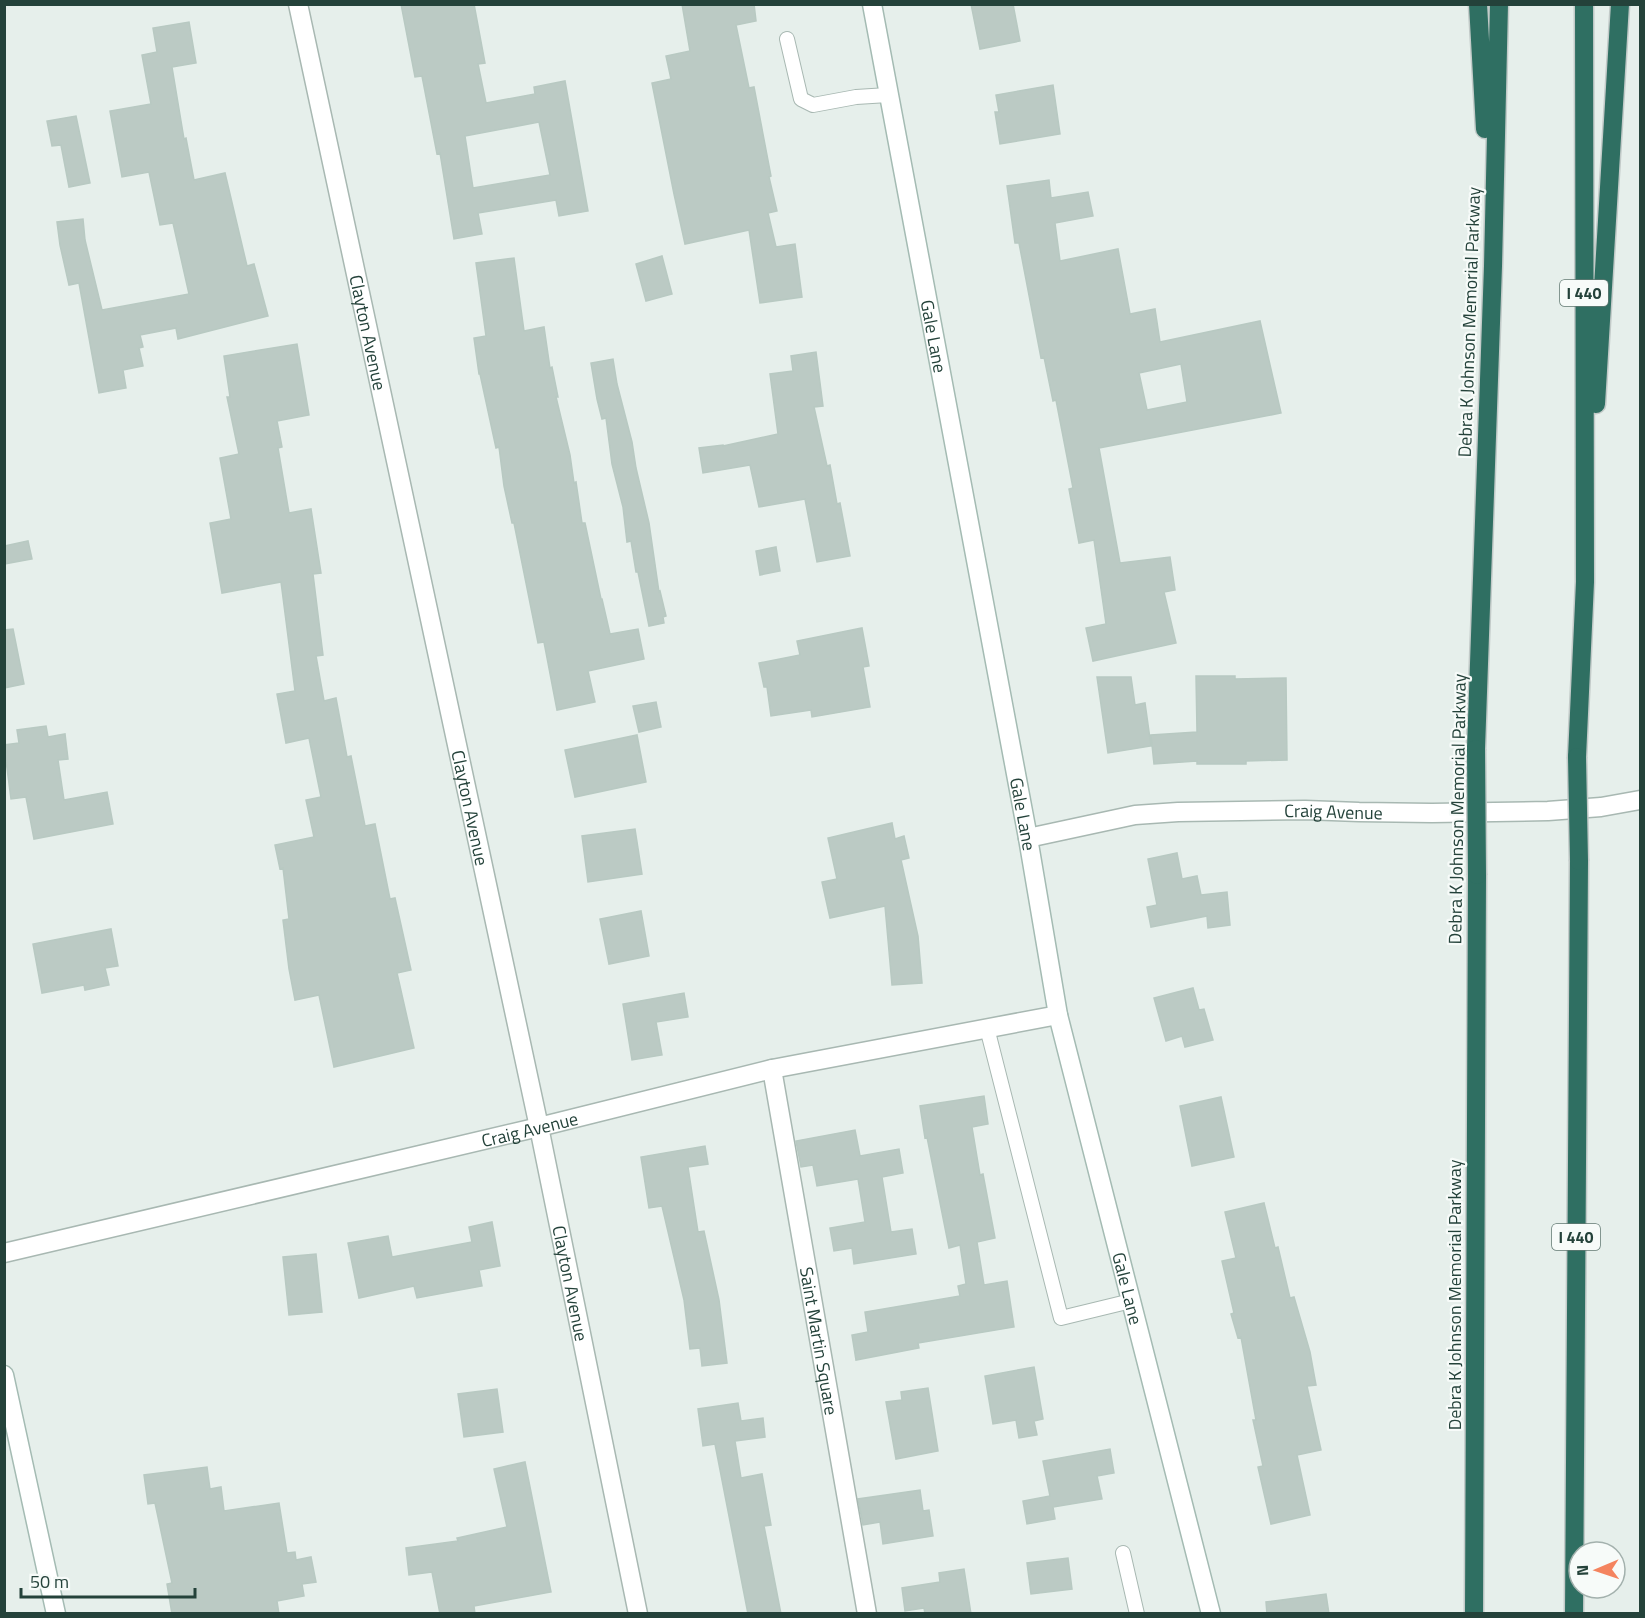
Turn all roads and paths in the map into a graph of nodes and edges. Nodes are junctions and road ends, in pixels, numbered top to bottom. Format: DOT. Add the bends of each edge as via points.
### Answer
graph roads {
  1 [pos="298,4"];
  2 [pos="872,4"];
  3 [pos="1478,4"];
  4 [pos="1499,4"];
  5 [pos="1584,4"];
  6 [pos="1620,4"];
  7 [pos="788,39"];
  8 [pos="888,95"];
  9 [pos="1492,266"];
  10 [pos="1585,582"];
  11 [pos="1641,800"];
  12 [pos="1028,838"];
  13 [pos="1058,1015"];
  14 [pos="987,1028"];
  15 [pos="772,1069"];
  16 [pos="539,1127"];
  17 [pos="4,1253"];
  18 [pos="1131,1301"];
  19 [pos="4,1375"];
  20 [pos="1123,1553"];
  21 [pos="56,1614"];
  22 [pos="638,1614"];
  23 [pos="867,1614"];
  24 [pos="1137,1614"];
  25 [pos="1211,1614"];
  26 [pos="1474,1614"];
  27 [pos="1574,1614"];
  1 -- 16 [label="street, Clayton Avenue"];
  2 -- 8 [label="street, Gale Lane"];
  3 -- 9 [label="highway"];
  4 -- 9 [label="highway, Debra K Johnson Memorial Parkway"];
  5 -- 10 [label="highway, I 440"];
  6 -- 10 [label="highway"];
  7 -- 8 [label="lane" via="801,99 813,105"];
  8 -- 12 [label="street, Gale Lane"];
  9 -- 26 [label="highway, Debra K Johnson Memorial Parkway, bridge" via="1476,749"];
  10 -- 27 [label="highway, I 440, bridge" via="1577,757"];
  11 -- 12 [label="street, Craig Avenue" via="1548,811 1178,812 1135,815"];
  12 -- 13 [label="street, Gale Lane"];
  13 -- 14 [label="street, Craig Avenue"];
  13 -- 18 [label="street, Gale Lane"];
  14 -- 15 [label="street, Craig Avenue"];
  14 -- 18 [label="lane" via="1061,1318"];
  15 -- 16 [label="street, Craig Avenue"];
  15 -- 23 [label="street, Saint Martin Square"];
  16 -- 17 [label="street, Craig Avenue"];
  16 -- 22 [label="street, Clayton Avenue"];
  18 -- 25 [label="street, Gale Lane"];
  19 -- 21 [label="street"];
  20 -- 24 [label="lane"];
}
